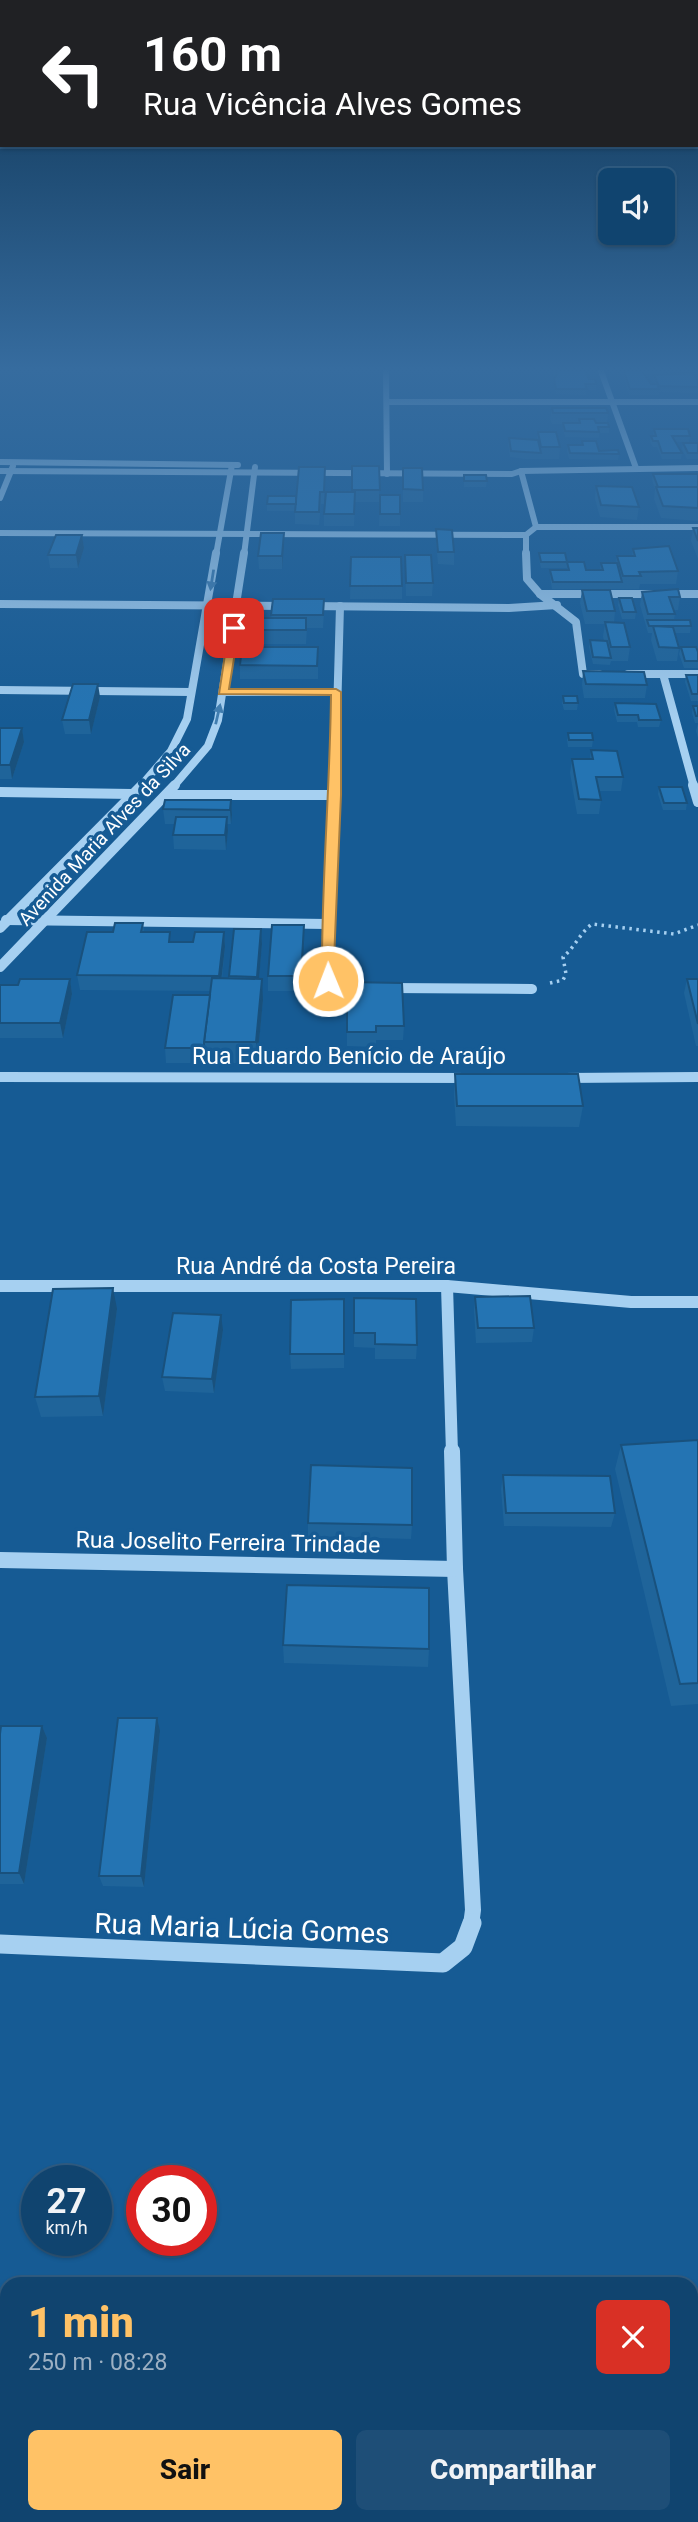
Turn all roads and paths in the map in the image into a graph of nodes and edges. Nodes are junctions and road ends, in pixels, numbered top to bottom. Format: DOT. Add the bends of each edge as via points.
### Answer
graph roads {
  1 [pos="228,489"];
  2 [pos="252,489"];
  3 [pos="526,489"];
  4 [pos="536,527"];
  5 [pos="698,527"];
  6 [pos="0,533"];
  7 [pos="219,535"];
  8 [pos="246,535"];
  9 [pos="526,535"];
  10 [pos="540,594"];
  11 [pos="698,594"];
  12 [pos="0,604"];
  13 [pos="556,605"];
  14 [pos="208,606"];
  15 [pos="238,606"];
  16 [pos="340,606"];
  17 [pos="610,674"];
  18 [pos="623,674"];
  19 [pos="663,674"];
  20 [pos="698,674"];
  21 [pos="0,690"];
  22 [pos="191,692"];
  23 [pos="223,692"];
  24 [pos="336,692"];
  25 [pos="695,781"];
  26 [pos="0,792"];
  27 [pos="132,794"];
  28 [pos="166,794"];
  29 [pos="335,795"];
  30 [pos="698,802"];
  31 [pos="44,921"];
  32 [pos="3,922"];
  33 [pos="327,924"];
  34 [pos="698,925"];
  35 [pos="0,967"];
  36 [pos="532,989"];
  37 [pos="0,1077"];
  38 [pos="698,1077"];
  39 [pos="479,1078"];
  40 [pos="547,1078"];
  41 [pos="0,1286"];
  42 [pos="447,1286"];
  43 [pos="698,1302"];
  44 [pos="0,1560"];
  45 [pos="455,1569"];
  46 [pos="0,1944"];
  1 -- 7 [label="street, Avenida Maria Alves da Silva"];
  2 -- 8 [label="street, Avenida Maria Alves da Silva"];
  3 -- 4 [label="street"];
  4 -- 5 [label="street"];
  4 -- 9 [label="street"];
  6 -- 7 [label="street"];
  7 -- 8 [label="street"];
  7 -- 14 [label="street, Avenida Maria Alves da Silva, one-way"];
  8 -- 9 [label="street"];
  8 -- 15 [label="street, Avenida Maria Alves da Silva"];
  9 -- 10 [label="street" via="527,579"];
  10 -- 11 [label="street"];
  10 -- 13 [label="street"];
  12 -- 14 [label="street"];
  13 -- 16 [label="street"];
  13 -- 17 [label="street" via="576,622 583,674"];
  14 -- 15 [label="street"];
  14 -- 22 [label="street, Avenida Maria Alves da Silva"];
  15 -- 16 [label="street"];
  15 -- 23 [label="street, Avenida Maria Alves da Silva"];
  16 -- 24 [label="street"];
  18 -- 19 [label="street"];
  19 -- 20 [label="street"];
  19 -- 25 [label="street"];
  21 -- 22 [label="street"];
  22 -- 27 [label="street, Avenida Maria Alves da Silva" via="177,747"];
  23 -- 24 [label="street"];
  28 -- 23 [label="street, Avenida Maria Alves da Silva, one-way" via="208,746"];
  24 -- 29 [label="street"];
  25 -- 30 [label="street"];
  26 -- 27 [label="street"];
  27 -- 32 [label="street, Avenida Maria Alves da Silva"];
  28 -- 29 [label="street"];
  28 -- 31 [label="street, Avenida Maria Alves da Silva"];
  29 -- 33 [label="street"];
  31 -- 32 [label="street"];
  31 -- 33 [label="street"];
  31 -- 35 [label="street, Avenida Maria Alves da Silva"];
  33 -- 36 [label="street" via="328,981 336,988"];
  34 -- 36 [label="path" via="674,934 592,924 563,957 563,980"];
  37 -- 39 [label="street, Rua Eduardo Benício de Araújo"];
  38 -- 40 [label="street"];
  41 -- 42 [label="street, Rua André da Costa Pereira"];
  42 -- 43 [label="street, Rua André da Costa Pereira" via="631,1302"];
  42 -- 45 [label="street"];
  44 -- 45 [label="street, Rua Joselito Ferreira Trindade"];
  45 -- 46 [label="street, Rua Maria Lúcia Gomes" via="473,1910 471,1936 460,1952 443,1963"];
}
